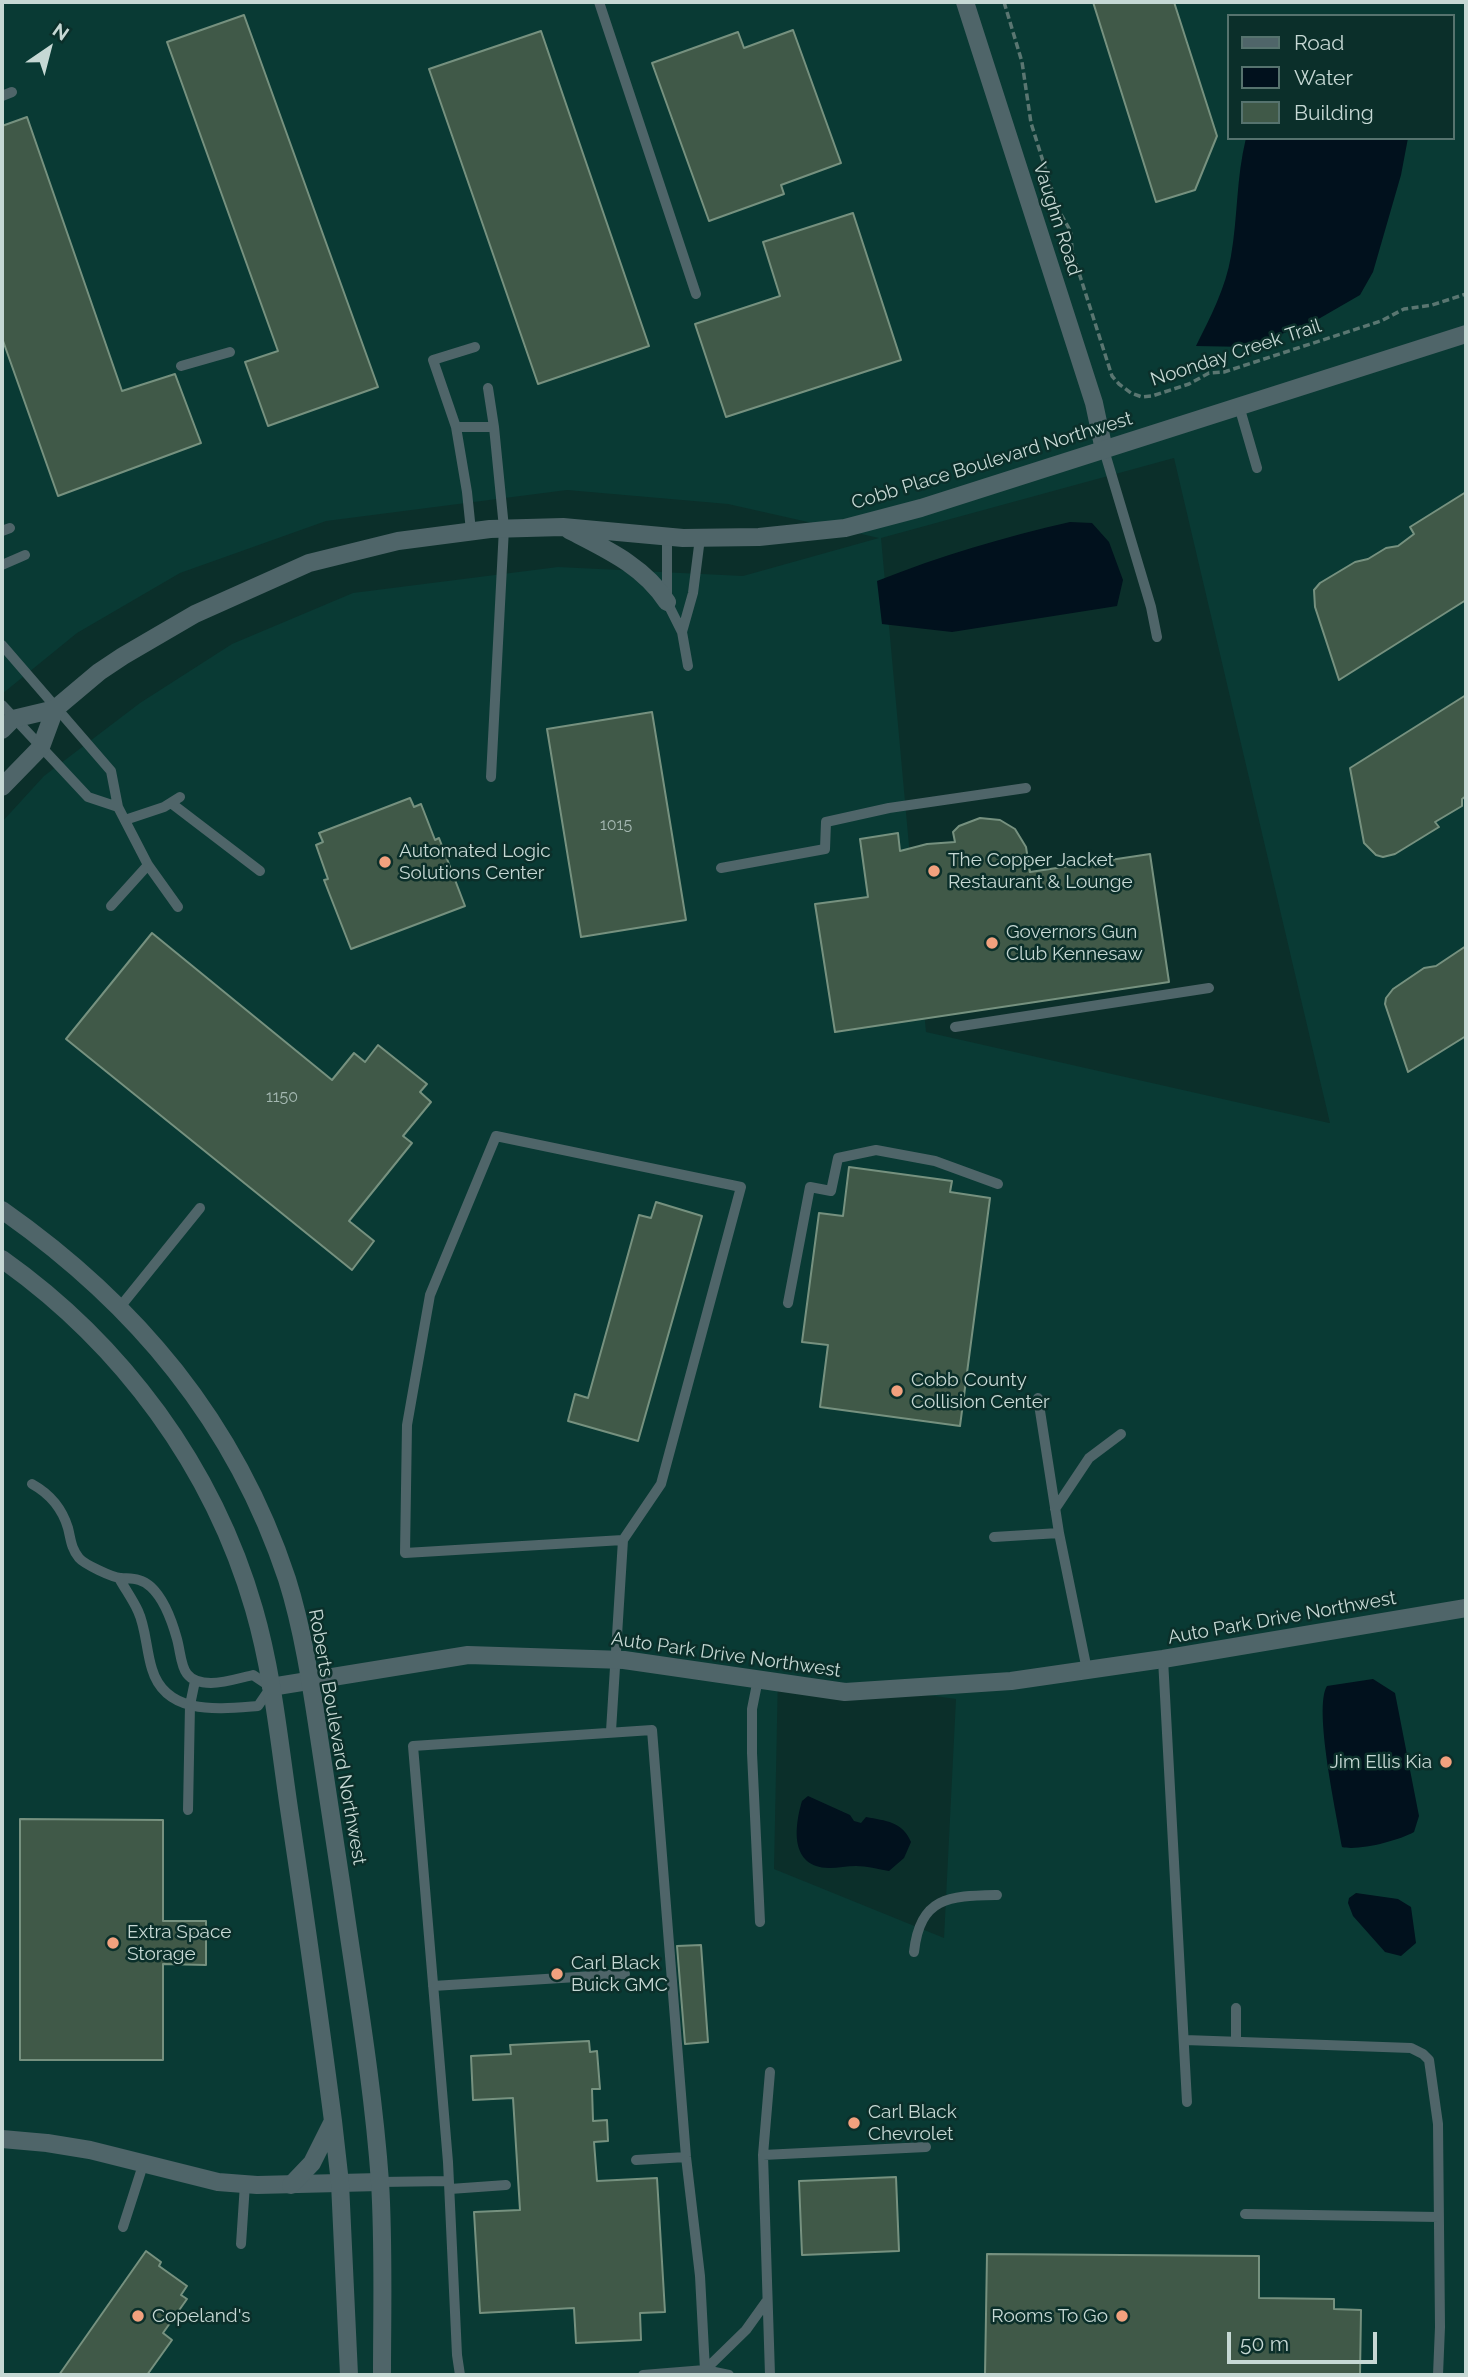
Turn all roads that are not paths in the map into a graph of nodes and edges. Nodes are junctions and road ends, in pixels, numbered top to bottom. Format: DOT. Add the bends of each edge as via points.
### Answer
graph roads {
  1 [pos="599,2"];
  2 [pos="965,2"];
  3 [pos="696,294"];
  4 [pos="1466,334"];
  5 [pos="475,347"];
  6 [pos="230,352"];
  7 [pos="181,366"];
  8 [pos="488,388"];
  9 [pos="1239,406"];
  10 [pos="456,427"];
  11 [pos="495,427"];
  12 [pos="1104,450"];
  13 [pos="1257,468"];
  14 [pos="563,527"];
  15 [pos="504,528"];
  16 [pos="471,531"];
  17 [pos="667,536"];
  18 [pos="700,538"];
  19 [pos="25,555"];
  20 [pos="2,565"];
  21 [pos="667,602"];
  22 [pos="682,632"];
  23 [pos="1157,637"];
  24 [pos="2,645"];
  25 [pos="688,666"];
  26 [pos="55,709"];
  27 [pos="5,718"];
  28 [pos="40,747"];
  29 [pos="491,777"];
  30 [pos="2,787"];
  31 [pos="1026,788"];
  32 [pos="118,807"];
  33 [pos="125,820"];
  34 [pos="148,865"];
  35 [pos="721,867"];
  36 [pos="260,871"];
  37 [pos="111,906"];
  38 [pos="178,907"];
  39 [pos="1209,988"];
  40 [pos="955,1027"];
  41 [pos="998,1184"];
  42 [pos="200,1208"];
  43 [pos="2,1210"];
  44 [pos="2,1259"];
  45 [pos="788,1303"];
  46 [pos="120,1307"];
  47 [pos="1038,1398"];
  48 [pos="1121,1434"];
  49 [pos="32,1484"];
  50 [pos="1055,1509"];
  51 [pos="1059,1533"];
  52 [pos="995,1536"];
  53 [pos="623,1540"];
  54 [pos="119,1578"];
  55 [pos="1466,1608"];
  56 [pos="1163,1659"];
  57 [pos="615,1660"];
  58 [pos="1087,1670"];
  59 [pos="758,1679"];
  60 [pos="195,1681"];
  61 [pos="311,1681"];
  62 [pos="271,1687"];
  63 [pos="190,1705"];
  64 [pos="611,1731"];
  65 [pos="188,1810"];
  66 [pos="997,1895"];
  67 [pos="760,1922"];
  68 [pos="914,1952"];
  69 [pos="625,1974"];
  70 [pos="433,1986"];
  71 [pos="1236,2008"];
  72 [pos="1185,2040"];
  73 [pos="1236,2042"];
  74 [pos="770,2073"];
  75 [pos="1187,2102"];
  76 [pos="333,2121"];
  77 [pos="2,2139"];
  78 [pos="926,2147"];
  79 [pos="763,2155"];
  80 [pos="686,2157"];
  81 [pos="636,2161"];
  82 [pos="143,2165"];
  83 [pos="380,2182"];
  84 [pos="340,2183"];
  85 [pos="245,2184"];
  86 [pos="291,2185"];
  87 [pos="449,2185"];
  88 [pos="506,2185"];
  89 [pos="1245,2214"];
  90 [pos="1439,2217"];
  91 [pos="123,2227"];
  92 [pos="241,2244"];
  93 [pos="766,2301"];
  94 [pos="705,2370"];
  95 [pos="349,2375"];
  96 [pos="382,2375"];
  97 [pos="460,2375"];
  98 [pos="643,2375"];
  99 [pos="729,2375"];
  100 [pos="770,2375"];
  101 [pos="1438,2375"];
  1 -- 3 [label="lane"];
  2 -- 12 [label="street, Vaughn Road" via="1094,403"];
  4 -- 9 [label="street, Cobb Place Boulevard Northwest"];
  5 -- 10 [label="lane" via="433,360"];
  6 -- 7 [label="lane"];
  8 -- 11 [label="lane"];
  9 -- 12 [label="street, Cobb Place Boulevard Northwest"];
  9 -- 13 [label="lane"];
  10 -- 11 [label="lane"];
  10 -- 16 [label="lane"];
  11 -- 15 [label="lane"];
  12 -- 18 [label="street, Cobb Place Boulevard Northwest" via="845,527"];
  12 -- 23 [label="lane"];
  14 -- 15 [label="street, Cobb Place Boulevard Northwest"];
  14 -- 17 [label="street, Cobb Place Boulevard Northwest"];
  14 -- 21 [label="street" via="636,568"];
  15 -- 16 [label="street, Cobb Place Boulevard Northwest"];
  15 -- 29 [label="lane"];
  16 -- 26 [label="street, Cobb Place Boulevard Northwest" via="398,541 309,563 146,641"];
  17 -- 18 [label="street, Cobb Place Boulevard Northwest"];
  17 -- 21 [label="lane"];
  18 -- 22 [label="lane"];
  19 -- 20 [label="lane"];
  21 -- 22 [label="lane"];
  22 -- 25 [label="lane"];
  24 -- 26 [label="lane"];
  26 -- 27 [label="street, Cobb Place Boulevard Northwest"];
  26 -- 28 [label="street, Cobb Place Boulevard Northwest"];
  26 -- 32 [label="lane" via="111,771"];
  27 -- 28 [label="lane"];
  28 -- 30 [label="street, Cobb Place Boulevard Northwest"];
  28 -- 32 [label="lane" via="89,797"];
  31 -- 35 [label="lane" via="825,822 825,849"];
  32 -- 33 [label="lane"];
  33 -- 34 [label="lane"];
  33 -- 36 [label="lane" via="176,800"];
  34 -- 37 [label="lane"];
  34 -- 38 [label="lane"];
  39 -- 40 [label="lane"];
  41 -- 45 [label="lane" via="935,1161 876,1150 838,1158 831,1191 810,1187"];
  42 -- 46 [label="lane"];
  43 -- 46 [label="street, Roberts Boulevard Northwest"];
  44 -- 62 [label="street" via="89,1332 152,1404 180,1445 210,1497 238,1561 254,1608"];
  46 -- 61 [label="street, Roberts Boulevard Northwest" via="177,1371 236,1463 263,1516 287,1581"];
  47 -- 50 [label="lane"];
  48 -- 50 [label="lane" via="1089,1458"];
  49 -- 54 [label="lane" via="47,1492 60,1508 71,1547 81,1561"];
  50 -- 51 [label="lane"];
  51 -- 52 [label="lane"];
  51 -- 58 [label="lane"];
  53 -- 53 [label="lane" via="405,1553 407,1425 430,1295 496,1136 741,1187 660,1483"];
  53 -- 57 [label="lane"];
  54 -- 60 [label="lane" via="136,1578 159,1596 184,1671"];
  54 -- 63 [label="lane" via="139,1613 152,1672 165,1692"];
  55 -- 56 [label="street, Auto Park Drive Northwest"];
  56 -- 58 [label="street, Auto Park Drive Northwest"];
  56 -- 72 [label="lane"];
  57 -- 59 [label="street, Auto Park Drive Northwest"];
  57 -- 61 [label="street, Auto Park Drive Northwest" via="467,1655"];
  57 -- 64 [label="lane"];
  58 -- 59 [label="street, Auto Park Drive Northwest" via="1011,1681 845,1692"];
  59 -- 67 [label="lane" via="752,1709 752,1753"];
  60 -- 62 [label="lane" via="212,1684 253,1675"];
  60 -- 63 [label="lane"];
  61 -- 62 [label="street, Auto Park Drive Northwest"];
  61 -- 83 [label="street, Roberts Boulevard Northwest" via="366,2051"];
  62 -- 63 [label="lane" via="258,1706 212,1710"];
  62 -- 76 [label="street"];
  63 -- 65 [label="lane"];
  64 -- 70 [label="lane" via="413,1746"];
  64 -- 80 [label="lane" via="652,1730"];
  66 -- 68 [label="lane" via="957,1896 936,1904 920,1922"];
  69 -- 70 [label="lane"];
  70 -- 87 [label="lane"];
  71 -- 73 [label="lane"];
  72 -- 73 [label="lane"];
  72 -- 75 [label="lane"];
  73 -- 90 [label="lane" via="1411,2048 1423,2054 1429,2060 1438,2124"];
  74 -- 79 [label="lane"];
  76 -- 84 [label="street"];
  76 -- 86 [label="street" via="312,2162"];
  77 -- 82 [label="street" via="90,2150"];
  78 -- 79 [label="lane"];
  79 -- 93 [label="lane"];
  80 -- 81 [label="lane"];
  80 -- 94 [label="lane"];
  82 -- 85 [label="street"];
  82 -- 91 [label="lane"];
  83 -- 84 [label="street"];
  83 -- 87 [label="lane"];
  83 -- 96 [label="street, Roberts Boulevard Northwest"];
  84 -- 86 [label="street"];
  84 -- 95 [label="street"];
  85 -- 86 [label="street"];
  85 -- 92 [label="lane"];
  87 -- 88 [label="lane"];
  87 -- 97 [label="lane"];
  89 -- 90 [label="lane"];
  90 -- 101 [label="lane"];
  93 -- 94 [label="lane" via="746,2330"];
  93 -- 100 [label="lane"];
  94 -- 98 [label="lane"];
  94 -- 99 [label="lane"];
}
